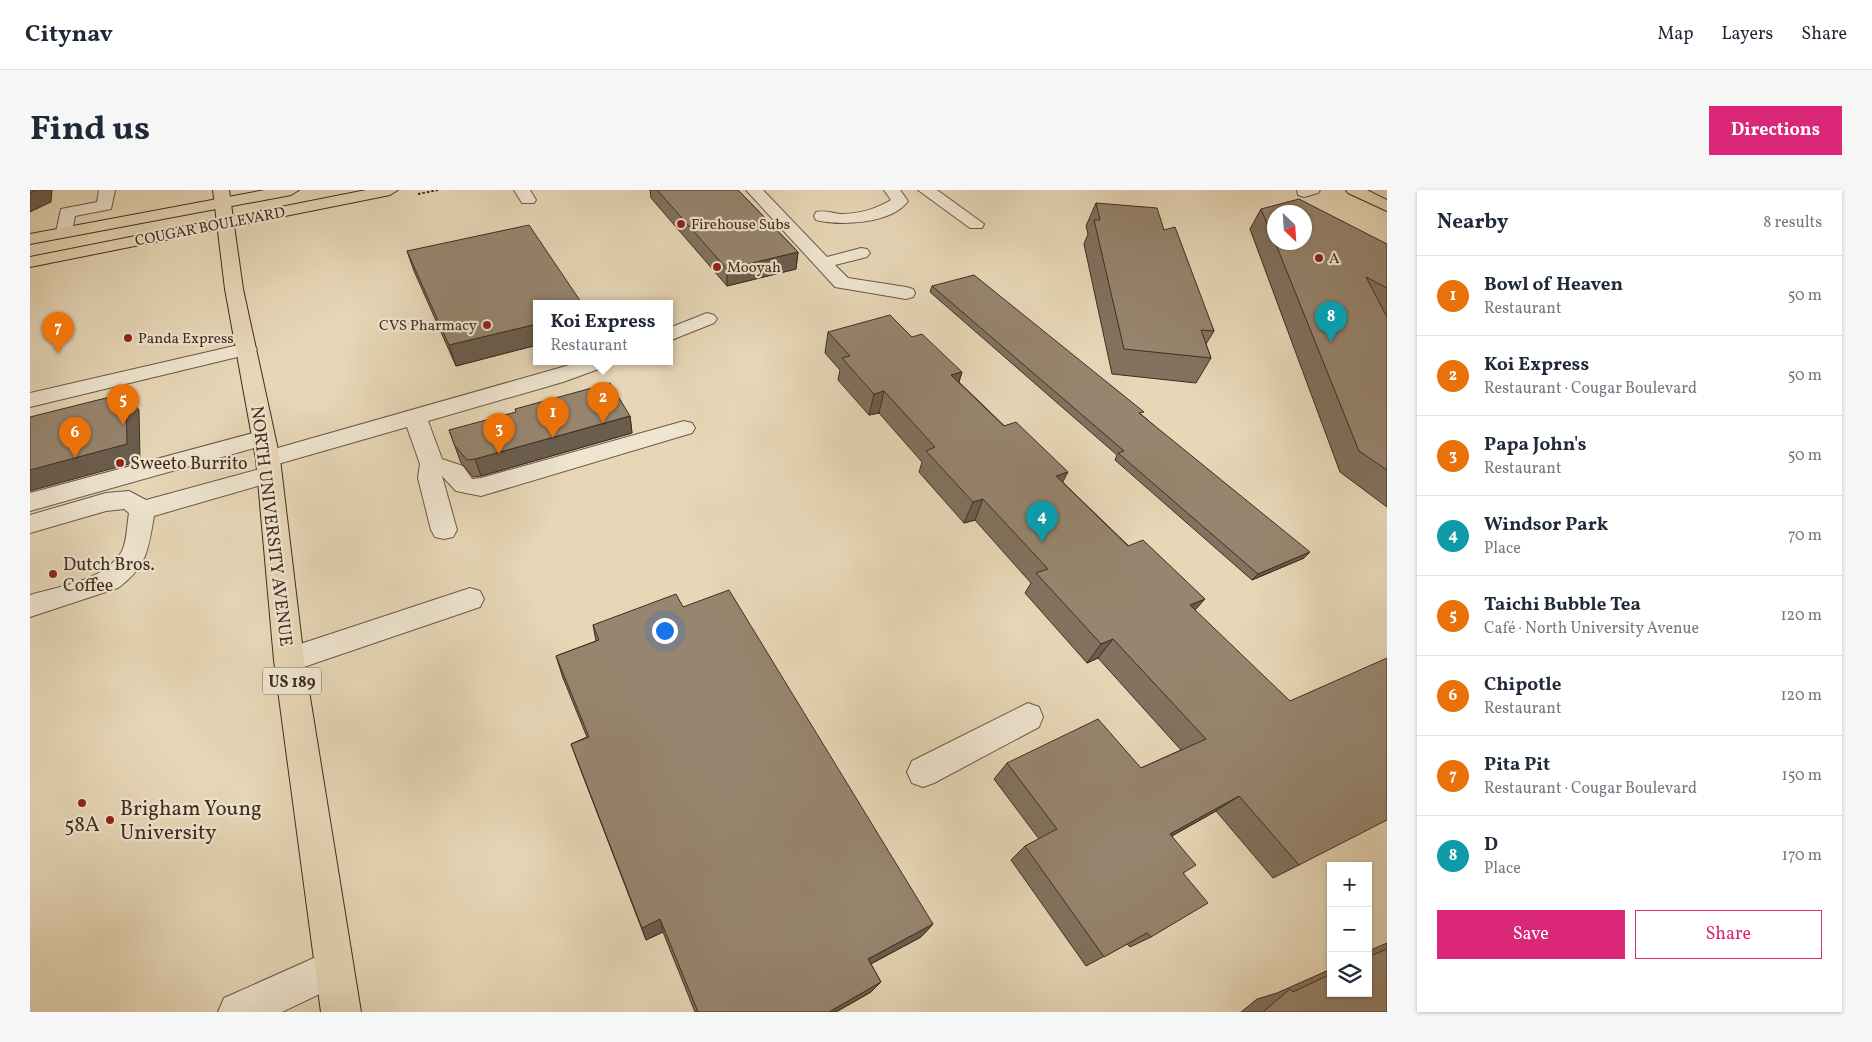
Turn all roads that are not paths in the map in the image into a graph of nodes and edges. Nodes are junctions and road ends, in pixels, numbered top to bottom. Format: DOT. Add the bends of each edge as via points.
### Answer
graph roads {
  1 [pos="107,190"];
  2 [pos="291,190"];
  3 [pos="390,190"];
  4 [pos="754,190"];
  5 [pos="892,190"];
  6 [pos="926,190"];
  7 [pos="1354,190"];
  8 [pos="221,196"];
  9 [pos="1387,206"];
  10 [pos="822,216"];
  11 [pos="225,224"];
  12 [pos="976,224"];
  13 [pos="65,232"];
  14 [pos="30,239"];
  15 [pos="861,253"];
  16 [pos="30,262"];
  17 [pos="823,262"];
  18 [pos="906,293"];
  19 [pos="673,316"];
  20 [pos="673,333"];
  21 [pos="247,349"];
  22 [pos="586,365"];
  23 [pos="562,370"];
  24 [pos="30,400"];
  25 [pos="415,417"];
  26 [pos="684,428"];
  27 [pos="267,457"];
  28 [pos="432,464"];
  29 [pos="30,502"];
  30 [pos="142,510"];
  31 [pos="30,524"];
  32 [pos="444,530"];
  33 [pos="470,599"];
  34 [pos="30,606"];
  35 [pos="289,660"];
  36 [pos="1028,718"];
  37 [pos="923,772"];
  38 [pos="334,968"];
  39 [pos="238,1012"];
  40 [pos="341,1012"];
  1 -- 13 [label="lane" via="105,206 67,213"];
  2 -- 8 [label="main road, COUGAR BOULEVARD"];
  3 -- 11 [label="main road, COUGAR BOULEVARD"];
  4 -- 17 [label="lane"];
  5 -- 10 [label="lane" via="900,201 889,208 851,218"];
  6 -- 12 [label="lane"];
  7 -- 9 [label="main road"];
  8 -- 11 [label="main road, NORTH UNIVERSITY AVENUE / US 189"];
  8 -- 13 [label="main road, COUGAR BOULEVARD"];
  11 -- 16 [label="main road, COUGAR BOULEVARD"];
  11 -- 21 [label="main road, NORTH UNIVERSITY AVENUE / US 189"];
  13 -- 14 [label="main road, COUGAR BOULEVARD"];
  15 -- 17 [label="lane"];
  17 -- 18 [label="lane" via="842,283"];
  19 -- 20 [label="lane" via="707,319"];
  21 -- 24 [label="lane"];
  21 -- 27 [label="main road, NORTH UNIVERSITY AVENUE / US 189"];
  22 -- 23 [label="lane"];
  23 -- 25 [label="lane"];
  25 -- 27 [label="lane"];
  25 -- 28 [label="lane"];
  26 -- 28 [label="lane" via="481,487 468,488 458,480 455,472"];
  27 -- 29 [label="lane"];
  27 -- 30 [label="lane"];
  27 -- 35 [label="main road, NORTH UNIVERSITY AVENUE / US 189"];
  28 -- 32 [label="lane" via="430,478"];
  30 -- 31 [label="lane" via="129,500 106,502"];
  30 -- 34 [label="lane" via="135,553 114,576 87,589"];
  33 -- 35 [label="lane"];
  35 -- 38 [label="main road, NORTH UNIVERSITY AVENUE / US 189"];
  36 -- 37 [label="lane"];
  38 -- 39 [label="lane"];
  38 -- 40 [label="main road, NORTH UNIVERSITY AVENUE / US 189"];
}
